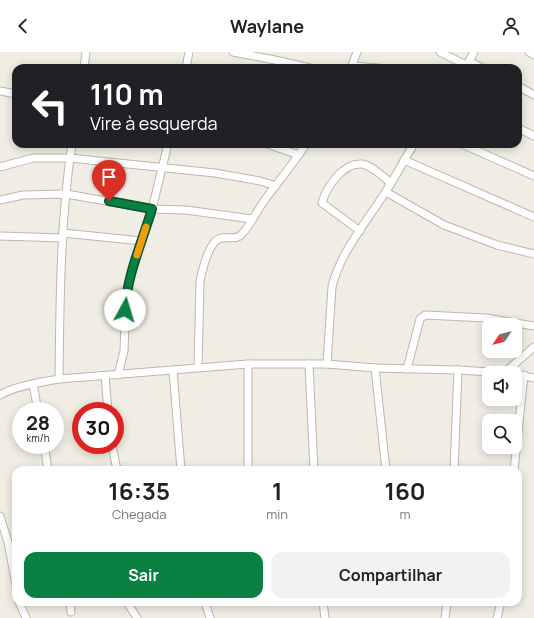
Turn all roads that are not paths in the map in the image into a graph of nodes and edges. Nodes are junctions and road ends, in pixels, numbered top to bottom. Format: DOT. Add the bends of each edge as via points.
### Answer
graph roads {
  1 [pos="86,52"];
  2 [pos="189,52"];
  3 [pos="233,52"];
  4 [pos="357,52"];
  5 [pos="440,52"];
  6 [pos="474,52"];
  7 [pos="84,64"];
  8 [pos="187,64"];
  9 [pos="292,64"];
  10 [pos="353,64"];
  11 [pos="465,64"];
  12 [pos="468,64"];
  13 [pos="522,88"];
  14 [pos="0,91"];
  15 [pos="12,93"];
  16 [pos="534,95"];
  17 [pos="522,130"];
  18 [pos="534,136"];
  19 [pos="71,148"];
  20 [pos="167,148"];
  21 [pos="279,148"];
  22 [pos="303,148"];
  23 [pos="412,148"];
  24 [pos="471,148"];
  25 [pos="299,155"];
  26 [pos="70,158"];
  27 [pos="404,160"];
  28 [pos="0,167"];
  29 [pos="162,168"];
  30 [pos="534,176"];
  31 [pos="391,183"];
  32 [pos="276,186"];
  33 [pos="386,192"];
  34 [pos="66,194"];
  35 [pos="0,200"];
  36 [pos="152,209"];
  37 [pos="534,217"];
  38 [pos="252,219"];
  39 [pos="360,231"];
  40 [pos="0,236"];
  41 [pos="63,236"];
  42 [pos="142,241"];
  43 [pos="534,254"];
  44 [pos="534,326"];
  45 [pos="534,347"];
  46 [pos="248,364"];
  47 [pos="309,364"];
  48 [pos="327,364"];
  49 [pos="512,366"];
  50 [pos="198,368"];
  51 [pos="375,368"];
  52 [pos="407,369"];
  53 [pos="173,370"];
  54 [pos="458,370"];
  55 [pos="482,372"];
  56 [pos="118,375"];
  57 [pos="524,375"];
  58 [pos="105,376"];
  59 [pos="534,378"];
  60 [pos="59,379"];
  61 [pos="33,384"];
  62 [pos="1,393"];
  63 [pos="36,402"];
  64 [pos="107,402"];
  65 [pos="45,454"];
  66 [pos="114,454"];
  67 [pos="47,466"];
  68 [pos="116,466"];
  69 [pos="181,466"];
  70 [pos="248,466"];
  71 [pos="314,466"];
  72 [pos="386,466"];
  73 [pos="454,466"];
  74 [pos="514,466"];
  75 [pos="0,516"];
  76 [pos="12,564"];
  77 [pos="21,606"];
  78 [pos="70,606"];
  79 [pos="130,606"];
  80 [pos="206,606"];
  81 [pos="324,606"];
  82 [pos="446,606"];
  83 [pos="500,606"];
  84 [pos="71,612"];
  85 [pos="26,618"];
  86 [pos="137,618"];
  87 [pos="210,618"];
  88 [pos="325,618"];
  89 [pos="445,618"];
  90 [pos="497,618"];
  1 -- 7 [label="street"];
  2 -- 8 [label="street"];
  3 -- 9 [label="street"];
  4 -- 10 [label="street"];
  5 -- 11 [label="street"];
  6 -- 12 [label="street"];
  13 -- 16 [label="street"];
  14 -- 15 [label="street"];
  17 -- 18 [label="street"];
  19 -- 26 [label="street"];
  20 -- 29 [label="street"];
  21 -- 25 [label="street"];
  22 -- 25 [label="street"];
  23 -- 27 [label="street"];
  24 -- 30 [label="street"];
  25 -- 32 [label="street"];
  26 -- 28 [label="street" via="33,158"];
  26 -- 29 [label="street"];
  26 -- 34 [label="street"];
  27 -- 31 [label="street"];
  27 -- 37 [label="street"];
  29 -- 32 [label="street" via="243,178"];
  29 -- 36 [label="street"];
  31 -- 33 [label="street"];
  31 -- 39 [label="street" via="362,164 350,166 336,176 322,203"];
  32 -- 38 [label="street"];
  33 -- 39 [label="street"];
  33 -- 43 [label="street" via="444,224 497,244"];
  34 -- 35 [label="street" via="23,195"];
  34 -- 36 [label="street"];
  34 -- 41 [label="street"];
  36 -- 38 [label="street" via="186,210"];
  36 -- 42 [label="street"];
  38 -- 50 [label="street" via="241,236 215,241 207,256 200,282"];
  39 -- 48 [label="street" via="344,256 332,287"];
  40 -- 41 [label="street"];
  41 -- 42 [label="street"];
  41 -- 60 [label="street"];
  42 -- 56 [label="street" via="126,296 124,351"];
  44 -- 52 [label="street" via="486,318 425,315 420,319"];
  45 -- 49 [label="street"];
  46 -- 47 [label="street"];
  46 -- 50 [label="street"];
  46 -- 70 [label="street"];
  47 -- 48 [label="street"];
  47 -- 71 [label="street"];
  48 -- 51 [label="street"];
  50 -- 53 [label="street"];
  51 -- 52 [label="street"];
  51 -- 72 [label="street"];
  52 -- 54 [label="street"];
  53 -- 56 [label="street"];
  53 -- 69 [label="street"];
  54 -- 55 [label="street"];
  54 -- 73 [label="street"];
  56 -- 58 [label="street"];
  57 -- 59 [label="street"];
  57 -- 74 [label="street"];
  58 -- 60 [label="street"];
  58 -- 64 [label="street"];
  60 -- 61 [label="street"];
  61 -- 62 [label="street"];
  61 -- 63 [label="street"];
  65 -- 67 [label="street"];
  66 -- 68 [label="street"];
  75 -- 76 [label="street"];
  77 -- 85 [label="street"];
  78 -- 84 [label="street"];
  79 -- 86 [label="street"];
  80 -- 87 [label="street"];
  81 -- 88 [label="street"];
  82 -- 89 [label="street"];
  83 -- 90 [label="street"];
}
